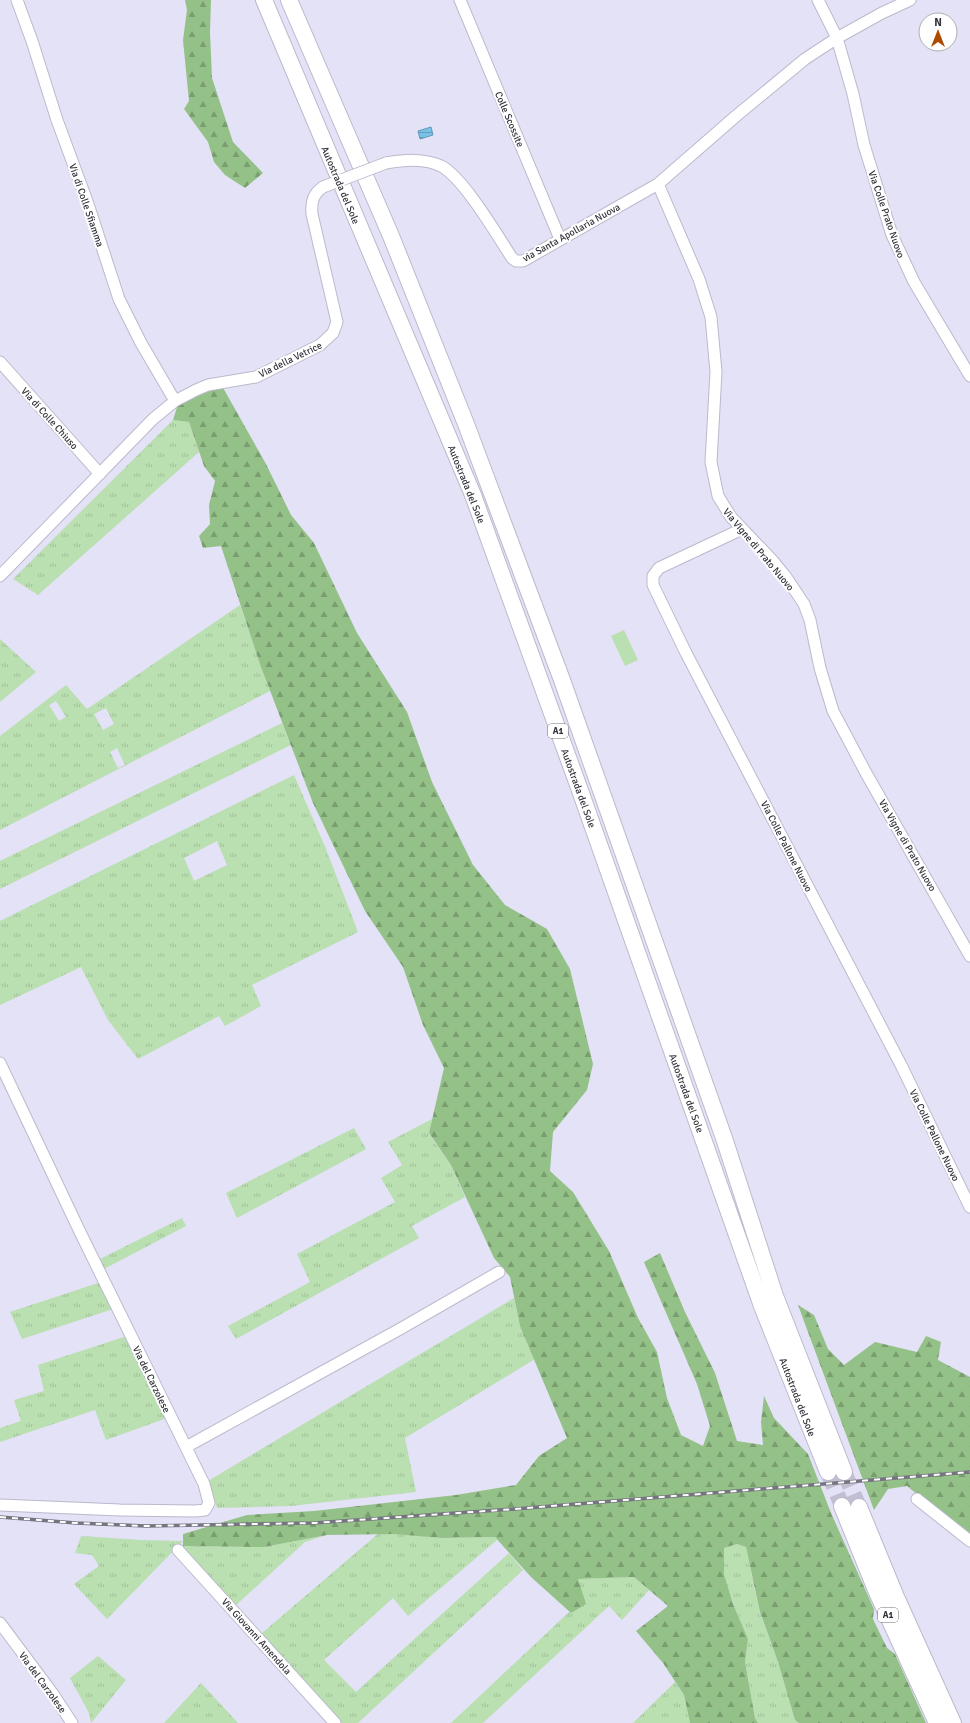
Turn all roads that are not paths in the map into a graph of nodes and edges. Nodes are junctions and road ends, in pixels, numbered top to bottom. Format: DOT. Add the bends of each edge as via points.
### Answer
graph roads {
  1 [pos="17,0"];
  2 [pos="264,0"];
  3 [pos="289,0"];
  4 [pos="460,0"];
  5 [pos="818,0"];
  6 [pos="910,0"];
  7 [pos="837,38"];
  8 [pos="658,184"];
  9 [pos="560,238"];
  10 [pos="333,333"];
  11 [pos="0,362"];
  12 [pos="970,376"];
  13 [pos="175,401"];
  14 [pos="100,474"];
  15 [pos="742,529"];
  16 [pos="0,576"];
  17 [pos="970,956"];
  18 [pos="0,1063"];
  19 [pos="970,1207"];
  20 [pos="499,1272"];
  21 [pos="186,1447"];
  22 [pos="828,1472"];
  23 [pos="844,1472"];
  24 [pos="918,1499"];
  25 [pos="0,1505"];
  26 [pos="842,1506"];
  27 [pos="859,1507"];
  28 [pos="970,1541"];
  29 [pos="178,1550"];
  30 [pos="0,1623"];
  31 [pos="72,1723"];
  32 [pos="335,1723"];
  33 [pos="937,1723"];
  34 [pos="953,1723"];
  1 -- 13 [label="street, Via di Colle Sfiamma" via="119,299"];
  2 -- 22 [label="highway, Autostrada del Sole / A1" via="473,495 762,1306"];
  3 -- 23 [label="highway, Autostrada del Sole / A1" via="391,236 469,431 567,695 725,1140 775,1296"];
  4 -- 9 [label="street, Colle Scossite"];
  5 -- 7 [label="street, Via Colle Prato Nuovo"];
  6 -- 7 [label="street, via Santa Apollaria Nuova"];
  7 -- 8 [label="street, via Santa Apollaria Nuova" via="805,59"];
  7 -- 12 [label="street, Via Colle Prato Nuovo" via="864,145 892,236 914,282"];
  8 -- 9 [label="street, via Santa Apollaria Nuova"];
  8 -- 15 [label="street, Via Vigne di Prato Nuovo" via="699,279 711,317 716,372 711,462 718,496 726,511"];
  9 -- 10 [label="street, via Santa Apollaria Nuova, bridge" via="524,260 516,261 456,179 446,169 437,165 418,161 386,163 323,187 313,198 312,214 337,322"];
  10 -- 13 [label="street, Via della Vetrice" via="320,345 256,377 208,385"];
  11 -- 14 [label="street, Via di Colle Chiuso"];
  13 -- 14 [label="street, Via della Vetrice"];
  14 -- 16 [label="street, Via della Vetrice"];
  15 -- 17 [label="street, Via Vigne di Prato Nuovo" via="772,560 804,604 833,711"];
  15 -- 19 [label="street, Via Colle Pallone Nuovo" via="659,568 653,576 653,585 901,1065"];
  18 -- 21 [label="street, Via del Carzolese"];
  20 -- 21 [label="street"];
  21 -- 25 [label="street, Via del Carzolese" via="208,1495 209,1505 203,1510 131,1511"];
  24 -- 28 [label="street"];
  26 -- 33 [label="highway, A1" via="876,1590"];
  27 -- 34 [label="highway, A1"];
  29 -- 32 [label="street, Via Giovanni Amendola"];
  30 -- 31 [label="street, Via del Carzolese"];
}
